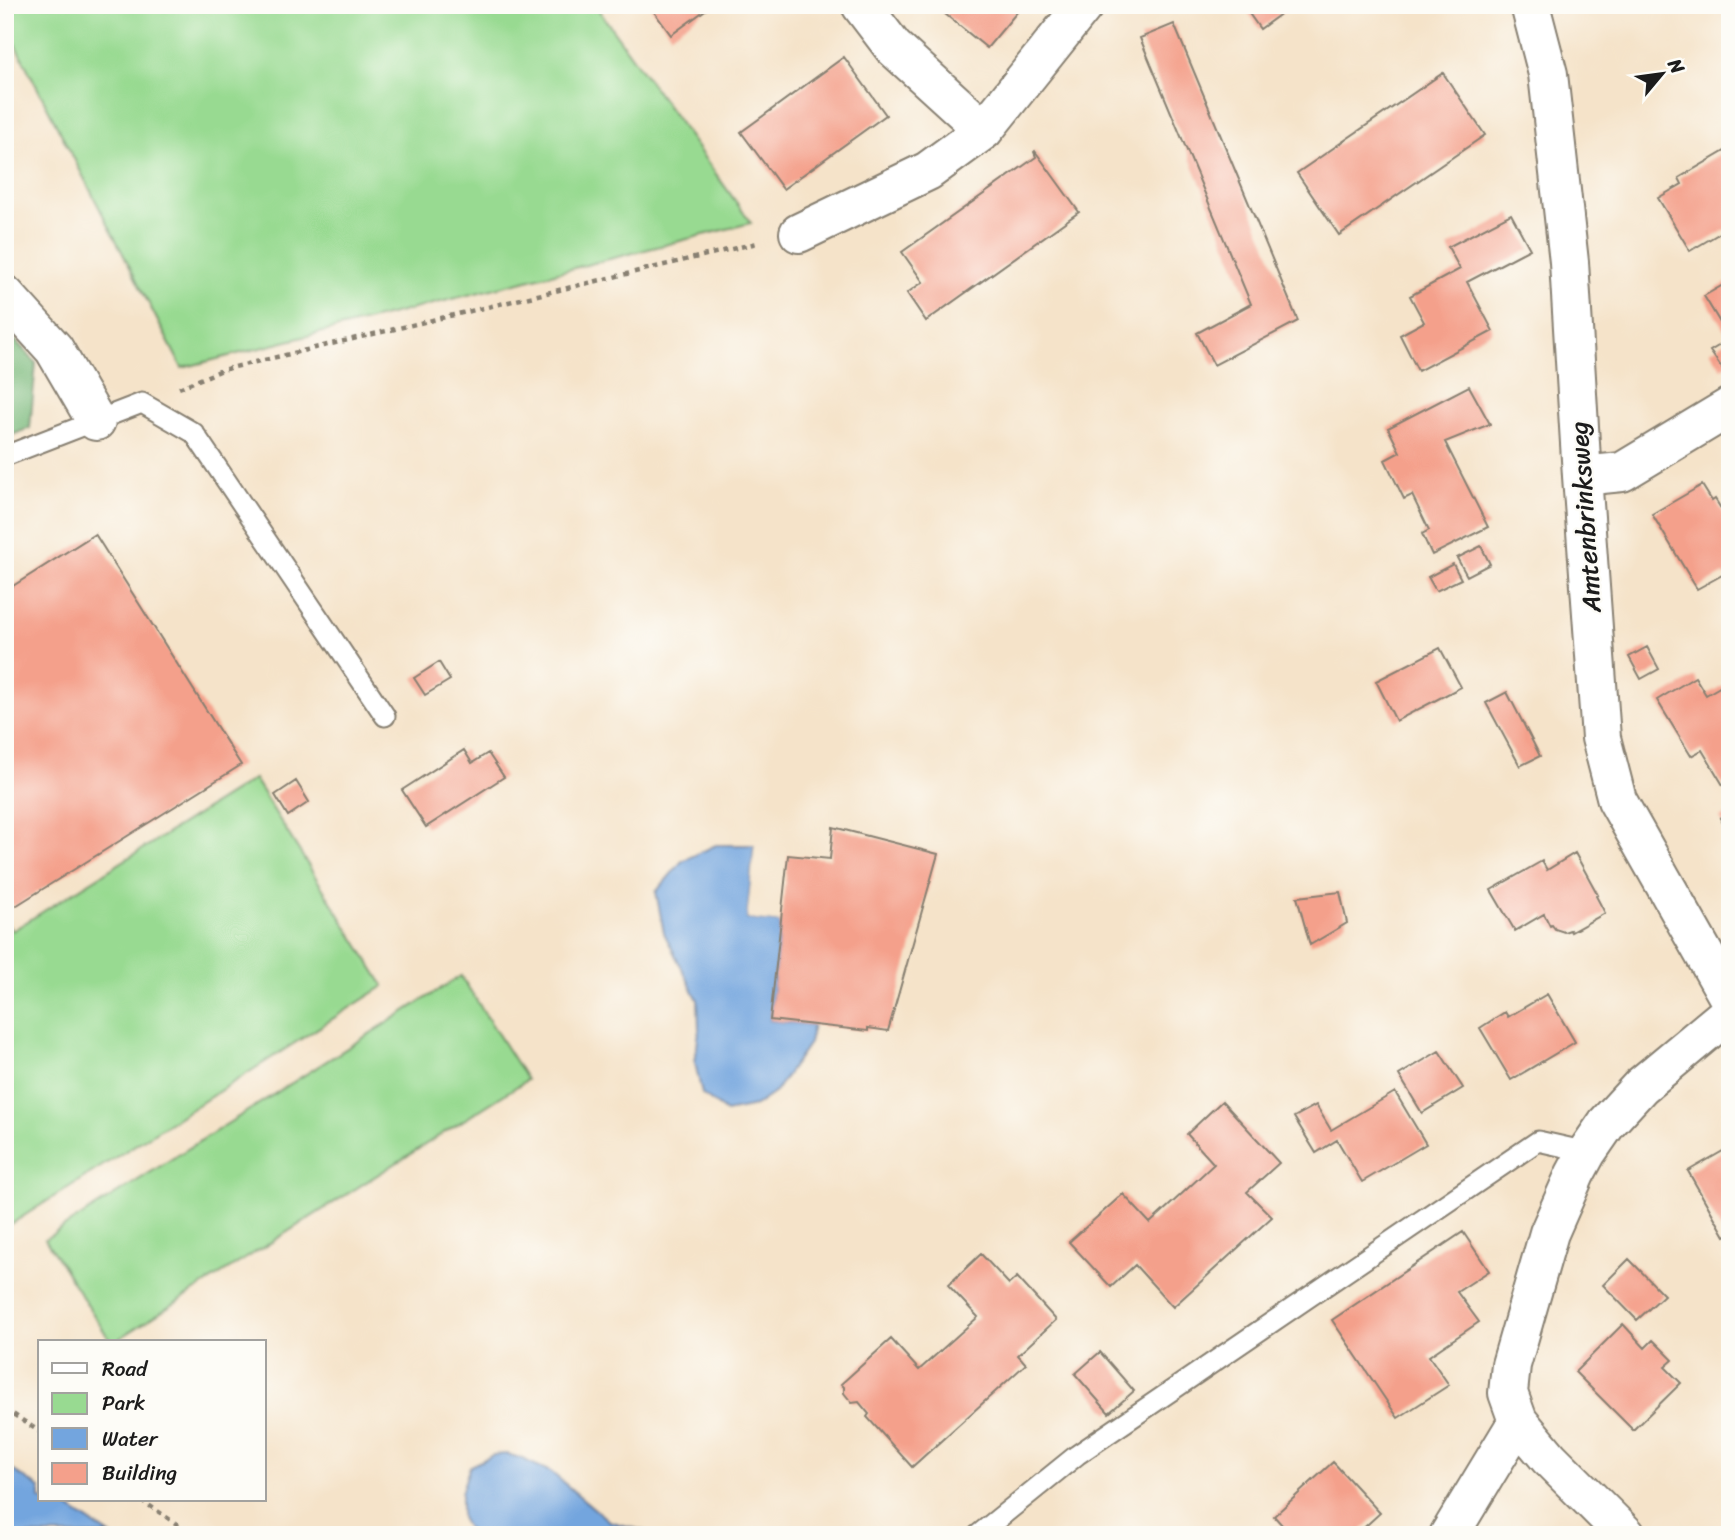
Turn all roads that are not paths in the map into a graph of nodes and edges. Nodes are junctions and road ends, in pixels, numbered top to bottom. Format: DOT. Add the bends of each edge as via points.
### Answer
graph roads {
  1 [pos="861,5"];
  2 [pos="1084,5"];
  3 [pos="1530,5"];
  4 [pos="984,130"];
  5 [pos="799,233"];
  6 [pos="5,295"];
  7 [pos="1730,407"];
  8 [pos="96,421"];
  9 [pos="5,456"];
  10 [pos="1582,476"];
  11 [pos="385,716"];
  12 [pos="1730,1000"];
  13 [pos="1730,1012"];
  14 [pos="1587,1152"];
  15 [pos="1518,1421"];
  16 [pos="978,1535"];
  17 [pos="1449,1535"];
  18 [pos="1626,1535"];
  1 -- 4 [label="street" via="893,47"];
  2 -- 4 [label="street"];
  3 -- 10 [label="street, Amtenbrinksweg" via="1548,74 1569,262"];
  4 -- 5 [label="street" via="928,171"];
  6 -- 8 [label="street" via="54,349"];
  7 -- 10 [label="street" via="1622,472"];
  8 -- 9 [label="lane"];
  8 -- 11 [label="lane" via="142,403 194,433"];
  10 -- 12 [label="street, Amtenbrinksweg" via="1601,738 1617,800"];
  13 -- 14 [label="street" via="1641,1086"];
  14 -- 15 [label="street" via="1549,1233 1511,1365 1508,1393"];
  14 -- 16 [label="lane" via="1538,1141 1077,1455"];
  15 -- 17 [label="street"];
  15 -- 18 [label="street"];
}
